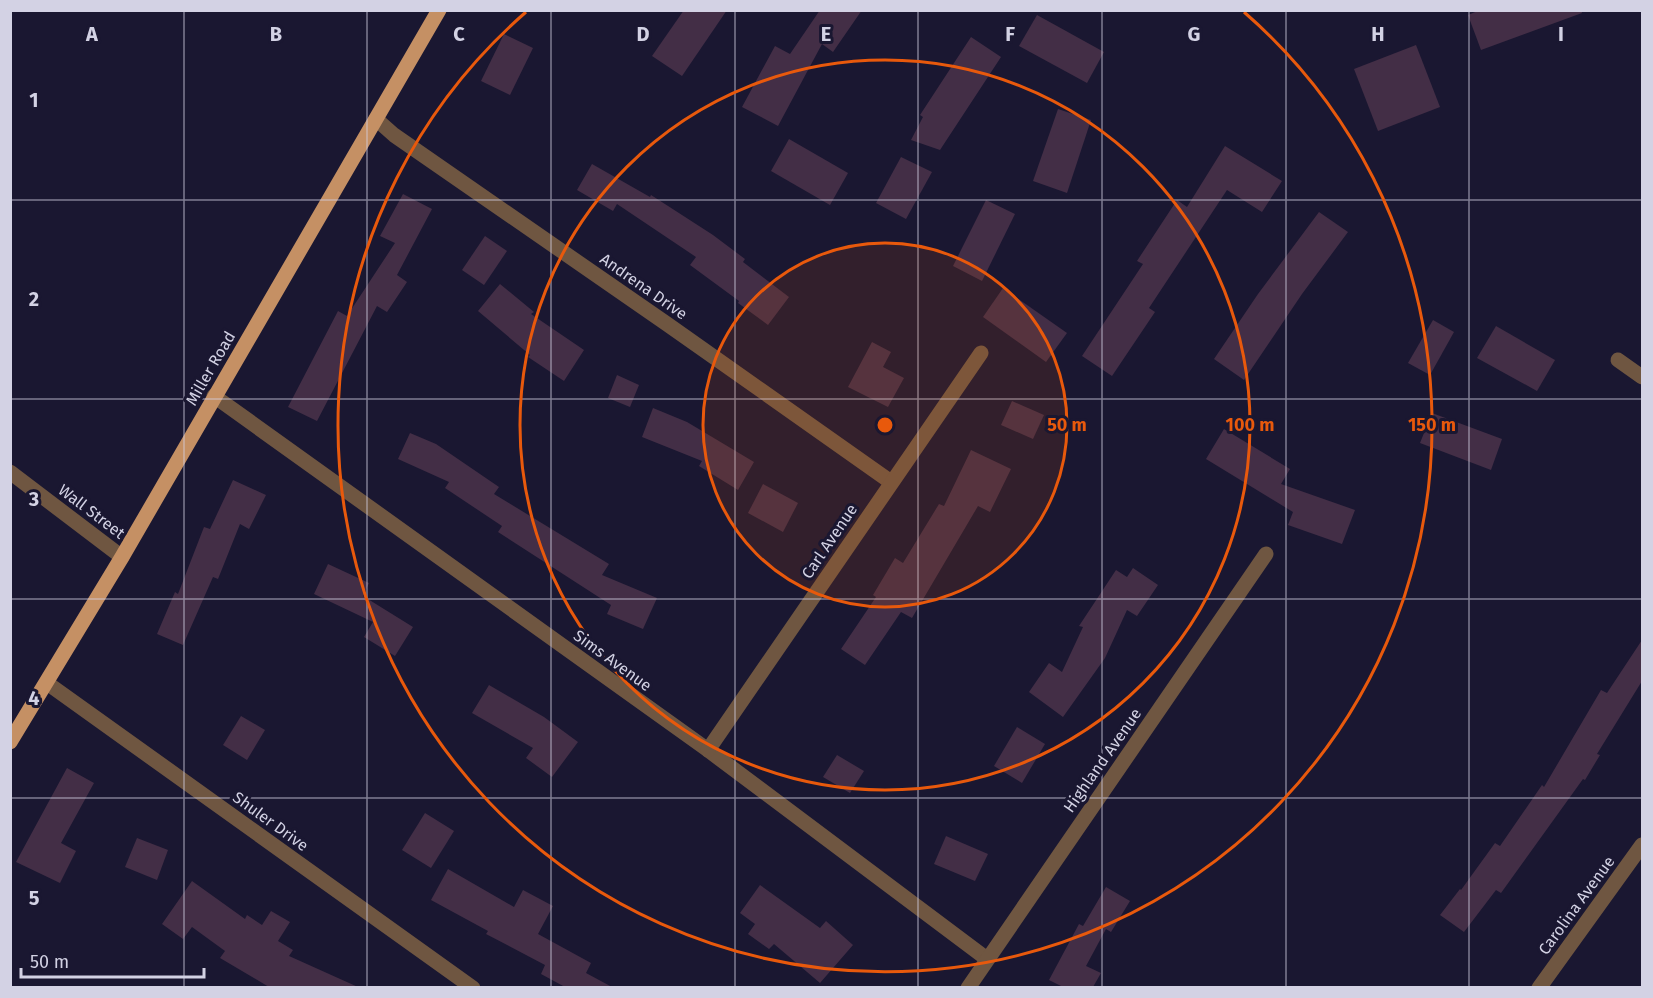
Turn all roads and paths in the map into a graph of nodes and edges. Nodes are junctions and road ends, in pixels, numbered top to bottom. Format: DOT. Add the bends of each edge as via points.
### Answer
graph roads {
  1 [pos="439,10"];
  2 [pos="376,119"];
  3 [pos="981,353"];
  4 [pos="1618,360"];
  5 [pos="1642,377"];
  6 [pos="214,396"];
  7 [pos="10,472"];
  8 [pos="891,482"];
  9 [pos="1266,554"];
  10 [pos="122,557"];
  11 [pos="47,684"];
  12 [pos="10,742"];
  13 [pos="708,750"];
  14 [pos="1642,844"];
  15 [pos="987,959"];
  16 [pos="473,987"];
  17 [pos="968,987"];
  18 [pos="1539,987"];
  1 -- 2 [label="main road, Miller Road"];
  2 -- 6 [label="main road, Miller Road"];
  2 -- 8 [label="street, Andrena Drive" via="393,135"];
  3 -- 8 [label="street, Carl Avenue"];
  4 -- 5 [label="street"];
  6 -- 10 [label="main road, Miller Road"];
  6 -- 13 [label="street, Sims Avenue"];
  7 -- 10 [label="street, Wall Street"];
  8 -- 13 [label="street, Carl Avenue"];
  9 -- 15 [label="street, Highland Avenue"];
  10 -- 11 [label="main road, Miller Road"];
  11 -- 12 [label="main road, Miller Road"];
  11 -- 16 [label="street, Shuler Drive"];
  13 -- 15 [label="street, Sims Avenue"];
  14 -- 18 [label="street, Carolina Avenue"];
  15 -- 17 [label="street, Highland Avenue"];
}
